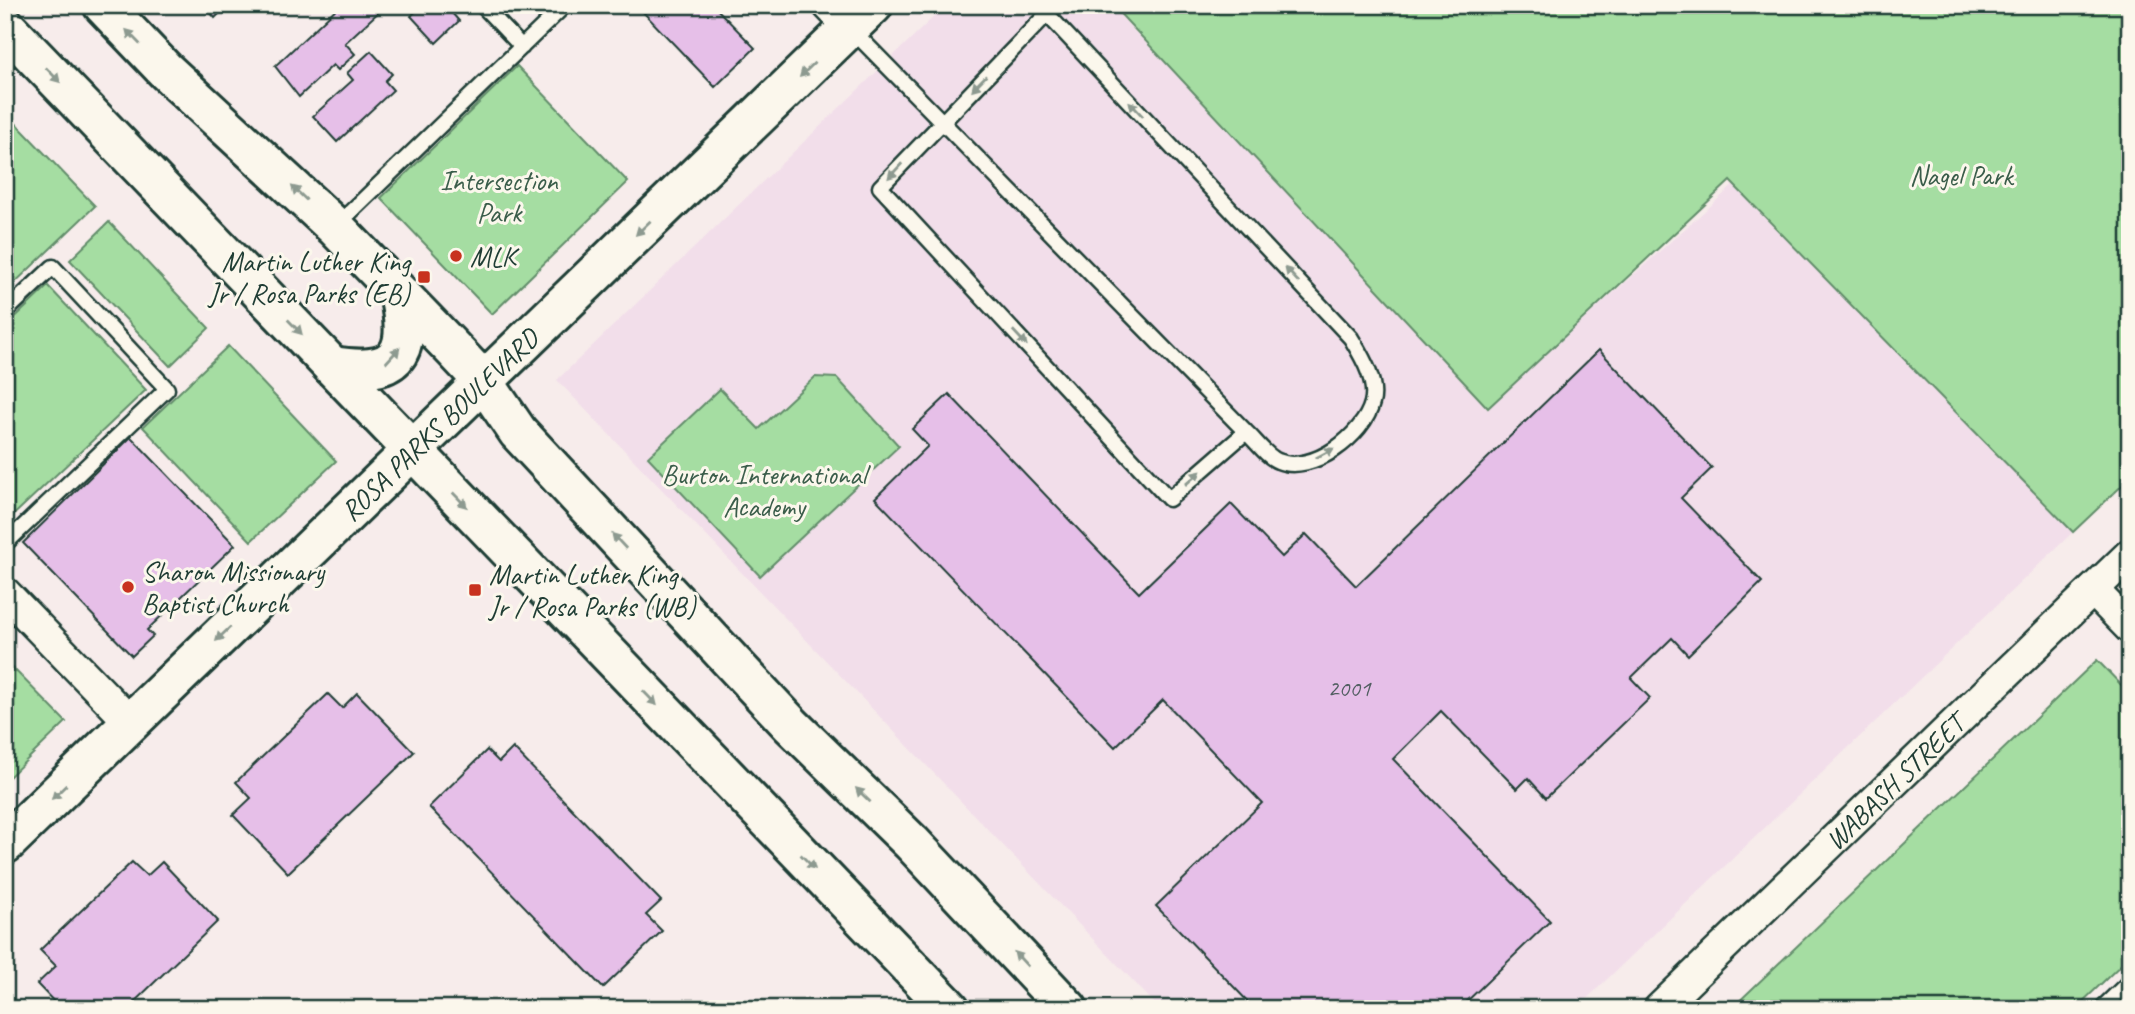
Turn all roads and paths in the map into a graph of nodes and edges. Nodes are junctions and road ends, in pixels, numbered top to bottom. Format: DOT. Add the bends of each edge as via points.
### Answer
graph roads {
  1 [pos="103,5"];
  2 [pos="482,5"];
  3 [pos="565,5"];
  4 [pos="851,13"];
  5 [pos="5,26"];
  6 [pos="522,47"];
  7 [pos="942,121"];
  8 [pos="335,227"];
  9 [pos="399,294"];
  10 [pos="5,312"];
  11 [pos="332,366"];
  12 [pos="484,382"];
  13 [pos="1246,432"];
  14 [pos="413,450"];
  15 [pos="5,544"];
  16 [pos="2130,554"];
  17 [pos="2093,590"];
  18 [pos="5,593"];
  19 [pos="2130,628"];
  20 [pos="131,723"];
  21 [pos="5,845"];
  22 [pos="2130,981"];
  23 [pos="950,1009"];
  24 [pos="1068,1009"];
  25 [pos="1659,1009"];
  26 [pos="2101,1009"];
  8 -- 1 [label="main road, one-way" via="166,71"];
  2 -- 6 [label="lane"];
  3 -- 6 [label="lane"];
  4 -- 7 [label="lane"];
  4 -- 12 [label="main road, ROSA PARKS BOULEVARD, one-way"];
  5 -- 11 [label="main road, one-way"];
  6 -- 8 [label="lane"];
  7 -- 13 [label="lane"];
  7 -- 13 [label="lane, one-way" via="880,187 1169,499"];
  13 -- 7 [label="lane, one-way" via="1278,461 1304,463 1333,449 1362,426 1373,401 1367,366 1350,338 1047,14"];
  8 -- 9 [label="main road"];
  11 -- 9 [label="main road, one-way" via="373,370 394,357 405,334"];
  9 -- 12 [label="main road"];
  10 -- 15 [label="lane" via="53,267 167,389"];
  11 -- 14 [label="main road"];
  12 -- 14 [label="main road, ROSA PARKS BOULEVARD"];
  24 -- 12 [label="main road, one-way" via="912,843 749,680 518,432"];
  14 -- 20 [label="main road, ROSA PARKS BOULEVARD, one-way"];
  14 -- 23 [label="main road, one-way"];
  16 -- 17 [label="street, WABASH STREET"];
  17 -- 19 [label="street"];
  17 -- 25 [label="street, WABASH STREET"];
  18 -- 20 [label="street"];
  20 -- 21 [label="main road, ROSA PARKS BOULEVARD, one-way"];
  22 -- 26 [label="lane"];
}
